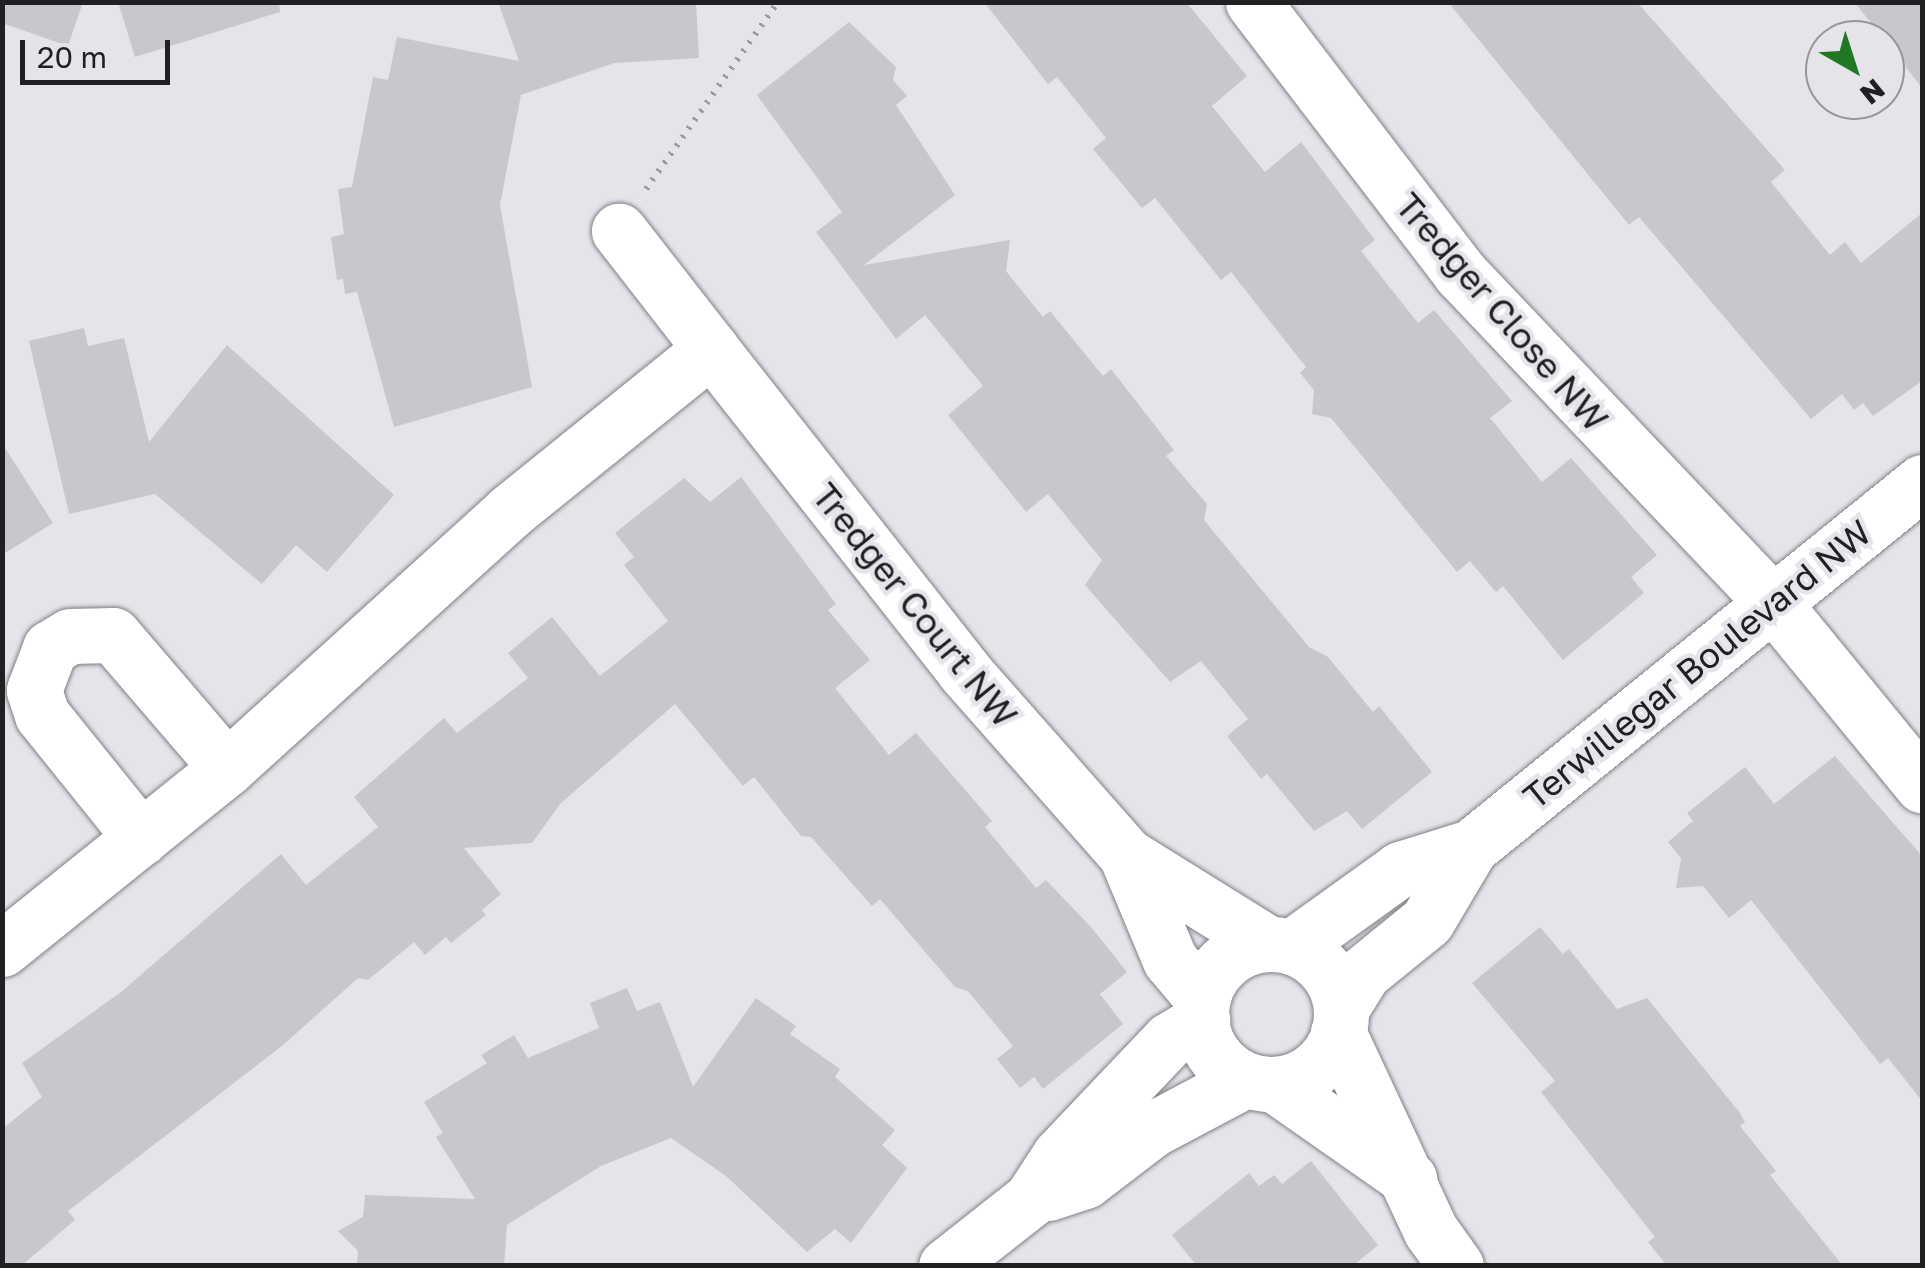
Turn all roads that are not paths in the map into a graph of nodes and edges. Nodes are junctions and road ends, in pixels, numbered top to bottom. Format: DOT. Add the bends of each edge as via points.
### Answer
graph roads {
  1 [pos="1254,2"];
  2 [pos="619,231"];
  3 [pos="712,349"];
  4 [pos="1922,482"];
  5 [pos="1772,602"];
  6 [pos="227,768"];
  7 [pos="1922,785"];
  8 [pos="140,838"];
  9 [pos="1471,847"];
  10 [pos="1126,855"];
  11 [pos="1281,945"];
  12 [pos="2,949"];
  13 [pos="1203,1010"];
  14 [pos="1340,1019"];
  15 [pos="1260,1083"];
  16 [pos="1409,1179"];
  17 [pos="1031,1198"];
  18 [pos="946,1266"];
  19 [pos="1456,1266"];
  1 -- 5 [label="street, Tredger Close NW" via="1460,273"];
  2 -- 3 [label="street, Tredger Court NW"];
  3 -- 6 [label="street" via="510,512"];
  3 -- 10 [label="street, Tredger Court NW" via="964,671"];
  4 -- 5 [label="street, Terwillegar Boulevard NW"];
  5 -- 7 [label="street, Tredger Close NW"];
  5 -- 9 [label="street, Terwillegar Boulevard NW"];
  6 -- 8 [label="street"];
  6 -- 8 [label="street" via="113,635 70,636 50,648 34,690 42,715"];
  8 -- 12 [label="street"];
  9 -- 11 [label="street, Terwillegar Boulevard NW" via="1400,868"];
  9 -- 14 [label="street, Terwillegar Boulevard NW" via="1427,920 1363,972"];
  10 -- 11 [label="street, Tredger Court NW"];
  10 -- 13 [label="street, Tredger Court NW" via="1170,960"];
  11 -- 13 [label="street" via="1225,961"];
  11 -- 14 [label="street" via="1326,968"];
  13 -- 15 [label="street" via="1206,1044 1224,1068"];
  13 -- 17 [label="street" via="1059,1156"];
  14 -- 15 [label="street" via="1327,1058 1309,1074"];
  14 -- 16 [label="street"];
  15 -- 16 [label="street"];
  15 -- 17 [label="street" via="1195,1103 1086,1181"];
  16 -- 19 [label="street"];
  17 -- 18 [label="street"];
}
